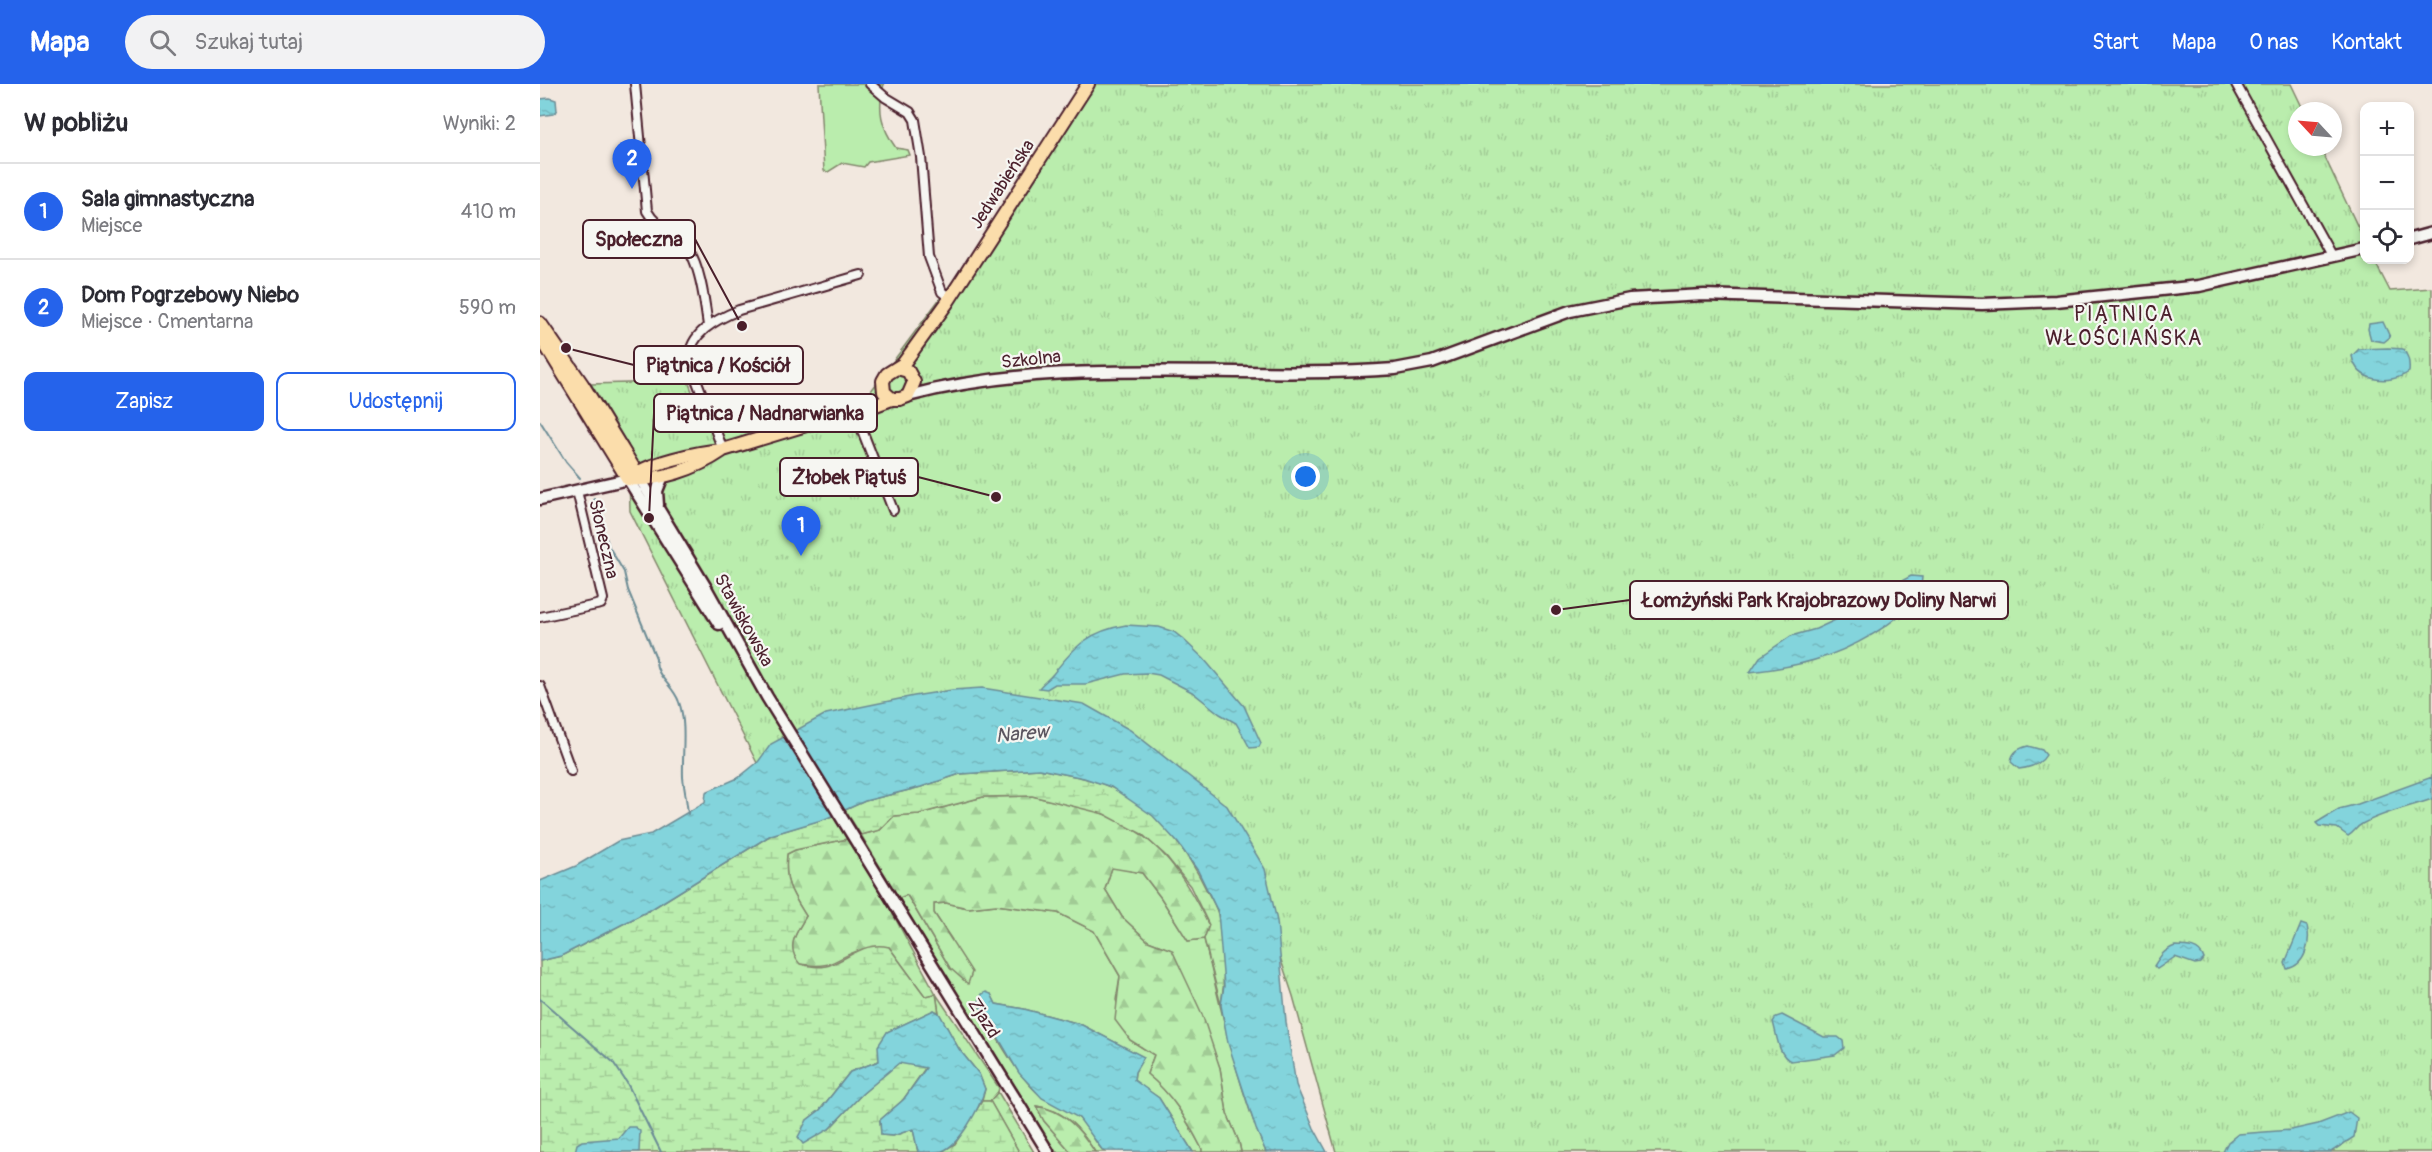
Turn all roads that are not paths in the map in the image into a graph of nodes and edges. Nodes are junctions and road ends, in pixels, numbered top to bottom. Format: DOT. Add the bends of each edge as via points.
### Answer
graph roads {
  1 [pos="635,84"];
  2 [pos="870,84"];
  3 [pos="1088,84"];
  4 [pos="2236,84"];
  5 [pos="2432,233"];
  6 [pos="2414,238"];
  7 [pos="2360,250"];
  8 [pos="2332,257"];
  9 [pos="861,275"];
  10 [pos="949,300"];
  11 [pos="540,323"];
  12 [pos="708,326"];
  13 [pos="540,336"];
  14 [pos="897,368"];
  15 [pos="912,377"];
  16 [pos="956,386"];
  17 [pos="883,389"];
  18 [pos="908,396"];
  19 [pos="892,399"];
  20 [pos="855,412"];
  21 [pos="836,416"];
  22 [pos="723,450"];
  23 [pos="663,476"];
  24 [pos="635,477"];
  25 [pos="577,491"];
  26 [pos="540,499"];
  27 [pos="658,508"];
  28 [pos="893,510"];
  29 [pos="540,617"];
  30 [pos="757,681"];
  31 [pos="540,686"];
  32 [pos="571,771"];
  33 [pos="1048,1152"];
  1 -- 12 [label="street" via="647,211 691,254"];
  2 -- 10 [label="street" via="910,112 915,120 929,257"];
  3 -- 10 [label="main road, Jedwabieńska"];
  4 -- 8 [label="street"];
  5 -- 6 [label="street"];
  7 -- 8 [label="street, Szkolna"];
  8 -- 16 [label="street, Szkolna" via="2199,286 2056,301 1982,304 1704,295 1630,299 1570,311 1432,362 1395,369 1110,371"];
  9 -- 12 [label="street" via="739,310"];
  10 -- 14 [label="main road, Jedwabieńska"];
  10 -- 15 [label="main road, Jedwabieńska" via="915,360"];
  11 -- 24 [label="main road, Stawiskowska" via="582,384"];
  12 -- 22 [label="street" via="689,356"];
  13 -- 24 [label="main road, Stawiskowska"];
  14 -- 15 [label="main road" via="906,369"];
  14 -- 17 [label="main road" via="887,374"];
  15 -- 16 [label="street, Szkolna" via="935,386"];
  15 -- 18 [label="main road"];
  16 -- 18 [label="street, Szkolna"];
  17 -- 19 [label="main road"];
  17 -- 21 [label="main road"];
  18 -- 19 [label="main road"];
  19 -- 20 [label="main road"];
  20 -- 21 [label="main road"];
  20 -- 28 [label="street"];
  21 -- 22 [label="main road"];
  22 -- 23 [label="main road" via="709,460"];
  22 -- 24 [label="main road" via="707,451"];
  23 -- 24 [label="main road"];
  23 -- 27 [label="street" via="657,491"];
  24 -- 25 [label="street"];
  24 -- 27 [label="street, Stawiskowska"];
  24 -- 30 [label="street, Stawiskowska"];
  25 -- 26 [label="street"];
  25 -- 29 [label="street, Słoneczna" via="603,599 601,604"];
  27 -- 30 [label="street, Stawiskowska"];
  30 -- 33 [label="street, Zjazd"];
  31 -- 32 [label="street"];
}
